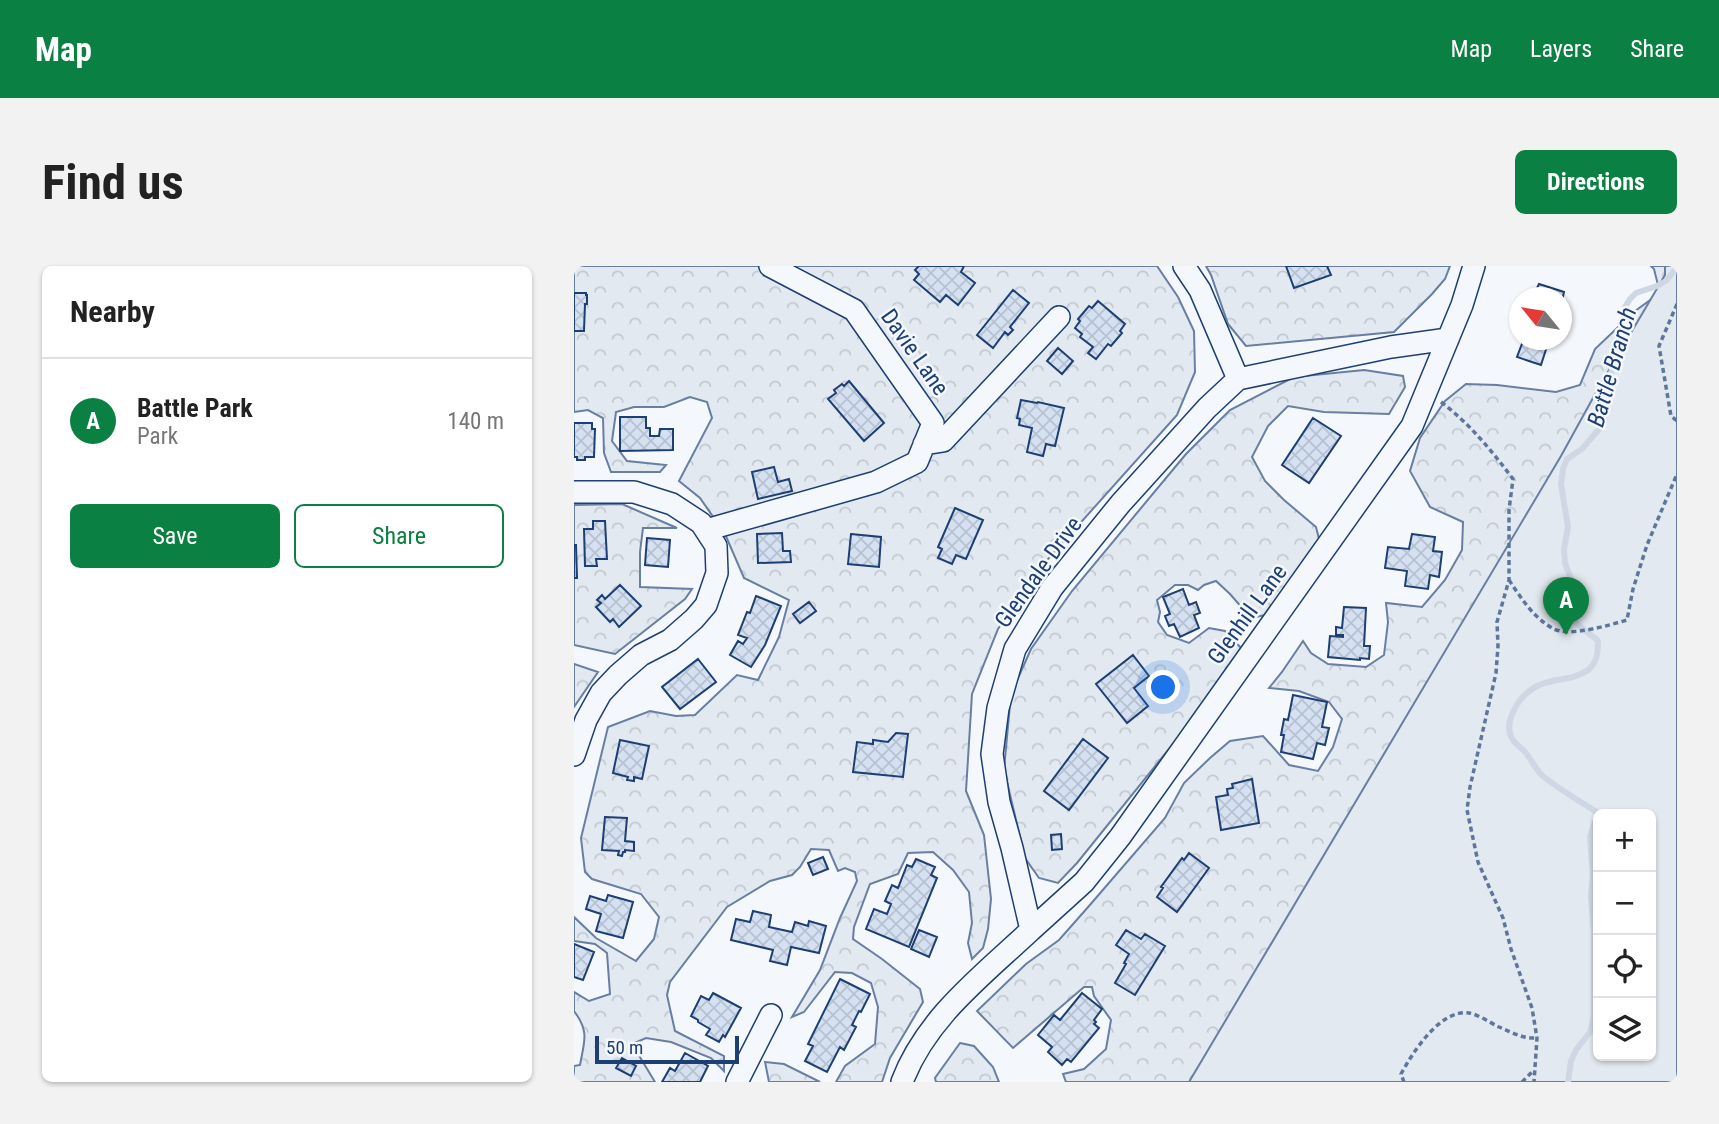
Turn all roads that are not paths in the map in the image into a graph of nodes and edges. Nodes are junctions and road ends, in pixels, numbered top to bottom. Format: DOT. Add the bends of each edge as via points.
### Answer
graph roads {
  1 [pos="770,266"];
  2 [pos="1184,266"];
  3 [pos="1474,266"];
  4 [pos="1059,317"];
  5 [pos="1448,339"];
  6 [pos="1238,379"];
  7 [pos="924,444"];
  8 [pos="574,492"];
  9 [pos="706,530"];
  10 [pos="574,755"];
  11 [pos="1031,930"];
  12 [pos="771,1015"];
  13 [pos="737,1082"];
  14 [pos="901,1082"];
  1 -- 7 [label="street, Davie Lane" via="854,310 933,423"];
  2 -- 6 [label="street" via="1200,290"];
  3 -- 5 [label="street"];
  4 -- 7 [label="street" via="943,441"];
  5 -- 6 [label="street"];
  5 -- 11 [label="street, Glenhill Lane" via="1412,426 1120,837 1084,882"];
  6 -- 11 [label="street, Glendale Drive" via="1121,503 1052,588 1015,649 998,708 992,754 999,802"];
  7 -- 9 [label="street" via="917,462 876,482"];
  8 -- 9 [label="street" via="634,492 672,504"];
  9 -- 10 [label="street" via="716,546 717,573 706,605 670,640 618,675 601,694"];
  11 -- 14 [label="street" via="936,1022"];
  12 -- 13 [label="street"];
}
